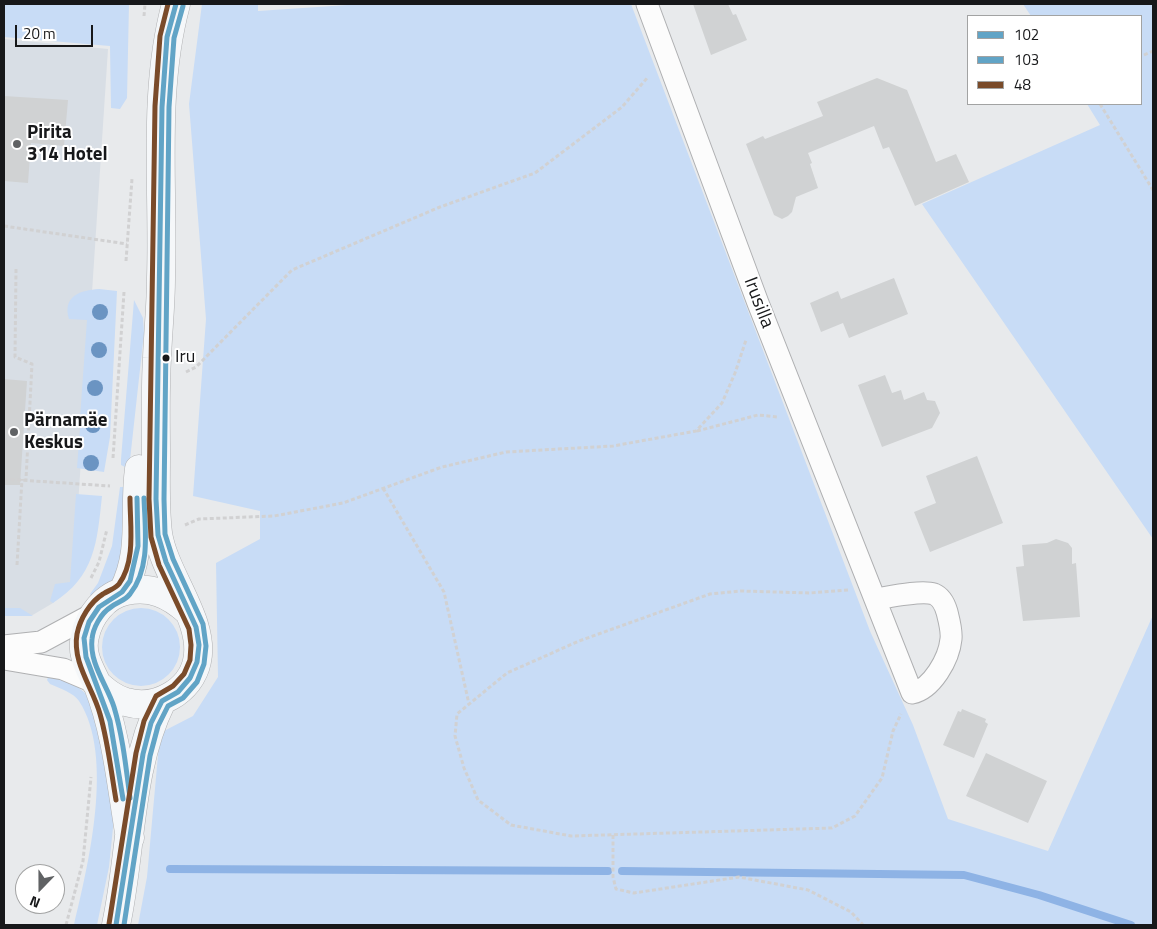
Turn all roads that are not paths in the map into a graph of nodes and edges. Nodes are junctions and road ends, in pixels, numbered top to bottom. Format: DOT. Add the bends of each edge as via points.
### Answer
graph roads {
  1 [pos="167,4"];
  2 [pos="176,4"];
  3 [pos="647,4"];
  4 [pos="167,36"];
  5 [pos="157,359"];
  6 [pos="123,591"];
  7 [pos="873,593"];
  8 [pos="188,611"];
  9 [pos="93,614"];
  10 [pos="4,646"];
  11 [pos="4,659"];
  12 [pos="96,683"];
  13 [pos="162,701"];
  14 [pos="130,838"];
  15 [pos="116,925"];
  1 -- 4 [label="main road"];
  2 -- 4 [label="main road"];
  3 -- 7 [label="street, Irusilla" via="758,303"];
  4 -- 5 [label="main road" via="162,107 162,279"];
  5 -- 6 [label="main road" via="146,411 138,476 136,554 132,575"];
  5 -- 8 [label="main road" via="158,535"];
  6 -- 8 [label="main road" via="158,591 175,599"];
  6 -- 9 [label="main road" via="106,600"];
  7 -- 7 [label="street, Irusilla" via="912,693 922,691 948,650 951,638 944,603 933,594"];
  8 -- 13 [label="main road" via="196,627 197,662 190,678 178,692"];
  9 -- 10 [label="street" via="41,642"];
  9 -- 12 [label="main road" via="84,637 85,661"];
  11 -- 12 [label="street" via="63,669"];
  12 -- 13 [label="main road" via="110,695 126,702 145,704"];
  12 -- 14 [label="main road" via="114,740"];
  13 -- 14 [label="main road" via="151,723 143,754"];
  14 -- 15 [label="main road"];
}
